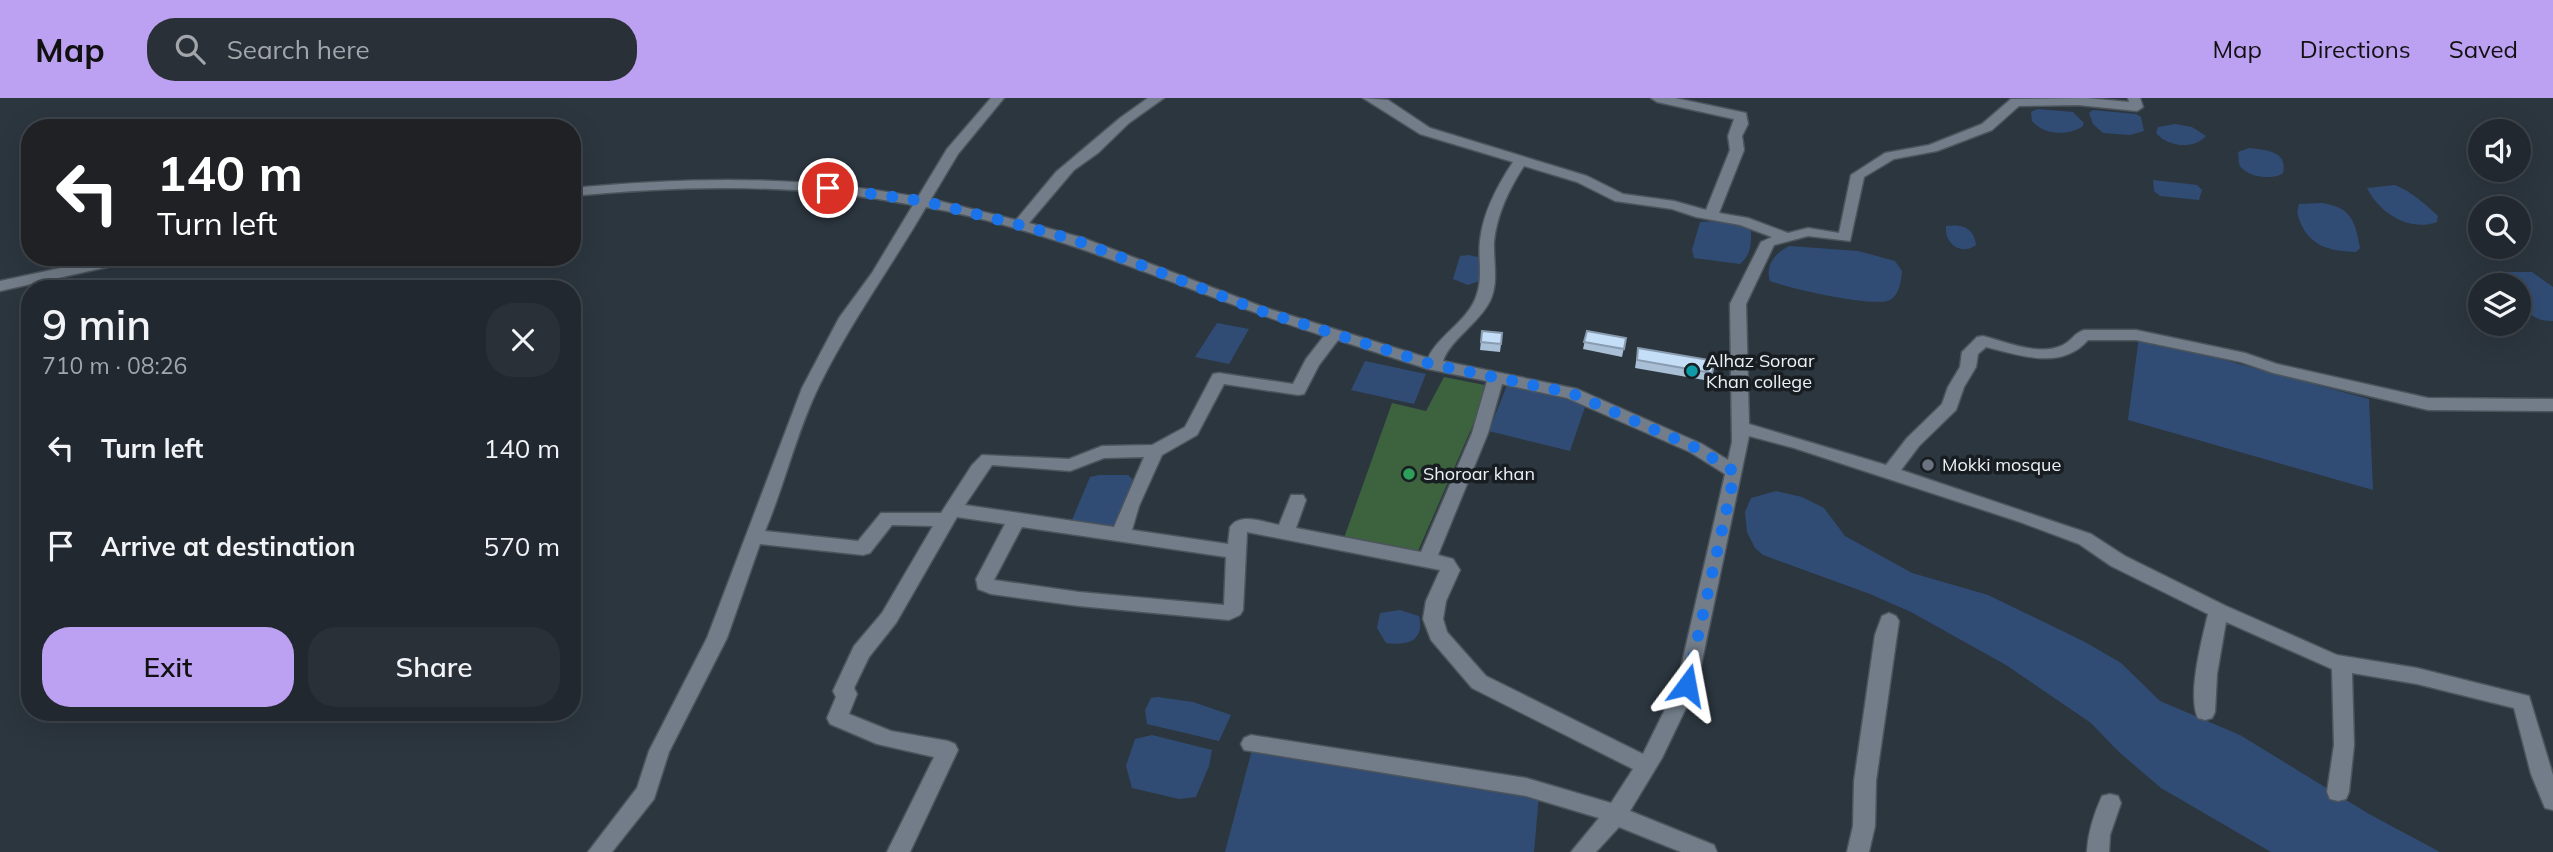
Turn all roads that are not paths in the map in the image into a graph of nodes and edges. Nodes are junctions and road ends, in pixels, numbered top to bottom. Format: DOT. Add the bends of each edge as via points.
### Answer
graph roads {
  1 [pos="998,98"];
  2 [pos="1158,98"];
  3 [pos="1369,98"];
  4 [pos="1657,98"];
  5 [pos="2134,98"];
  6 [pos="1522,159"];
  7 [pos="581,191"];
  8 [pos="923,201"];
  9 [pos="1711,216"];
  10 [pos="1020,225"];
  11 [pos="1787,237"];
  12 [pos="92,266"];
  13 [pos="28,280"];
  14 [pos="21,281"];
  15 [pos="0,286"];
  16 [pos="1334,334"];
  17 [pos="1434,365"];
  18 [pos="1496,378"];
  19 [pos="2553,405"];
  20 [pos="1741,428"];
  21 [pos="1155,451"];
  22 [pos="1735,472"];
  23 [pos="1890,473"];
  24 [pos="1297,500"];
  25 [pos="951,515"];
  26 [pos="1017,518"];
  27 [pos="1286,533"];
  28 [pos="1121,535"];
  29 [pos="753,537"];
  30 [pos="1236,552"];
  31 [pos="1427,560"];
  32 [pos="2218,611"];
  33 [pos="1889,621"];
  34 [pos="2342,663"];
  35 [pos="2205,712"];
  36 [pos="1251,744"];
  37 [pos="1645,765"];
  38 [pos="2338,792"];
  39 [pos="2553,801"];
  40 [pos="2110,803"];
  41 [pos="1615,816"];
  42 [pos="600,852"];
  43 [pos="898,852"];
  44 [pos="1583,852"];
  45 [pos="1706,852"];
  46 [pos="1858,852"];
  47 [pos="2098,852"];
  1 -- 8 [label="street" via="953,152"];
  2 -- 10 [label="street" via="1079,159 1040,197"];
  3 -- 6 [label="street" via="1426,131"];
  4 -- 9 [label="street" via="1741,116 1735,136 1737,150"];
  5 -- 11 [label="street" via="2137,107 2078,101 2016,102 1987,127 1932,148 1890,156 1858,175 1845,238 1808,232"];
  6 -- 9 [label="street" via="1620,198 1674,205"];
  6 -- 17 [label="street" via="1504,184 1490,221 1488,279 1482,302 1437,355"];
  7 -- 8 [label="street" via="735,182 851,189"];
  8 -- 10 [label="street"];
  8 -- 29 [label="street" via="847,318 810,387"];
  9 -- 11 [label="street" via="1743,221"];
  10 -- 16 [label="street" via="1078,241"];
  11 -- 20 [label="street" via="1768,242 1738,304"];
  12 -- 13 [label="street"];
  14 -- 15 [label="street"];
  16 -- 17 [label="street"];
  16 -- 21 [label="street" via="1297,390 1220,378 1191,431"];
  17 -- 18 [label="street"];
  18 -- 22 [label="street" via="1571,393 1696,448"];
  18 -- 31 [label="street" via="1480,432"];
  19 -- 23 [label="street" via="2428,404 2136,335 2084,335 2077,346 2052,356 1983,341 1970,352 1950,406 1913,442"];
  20 -- 22 [label="street"];
  20 -- 23 [label="street"];
  21 -- 25 [label="street" via="1102,452 1070,465 988,458"];
  21 -- 28 [label="street"];
  22 -- 37 [label="street" via="1687,685"];
  23 -- 32 [label="street" via="2085,539 2118,561"];
  24 -- 27 [label="street"];
  25 -- 26 [label="street"];
  25 -- 29 [label="street" via="887,518 865,547 857,549"];
  25 -- 43 [label="street" via="890,618 861,652 842,691 846,694 837,718 908,745 948,750"];
  26 -- 28 [label="street"];
  26 -- 30 [label="street" via="985,579 991,587 1229,613 1233,610"];
  27 -- 30 [label="street" via="1241,525"];
  27 -- 31 [label="street"];
  28 -- 30 [label="street"];
  29 -- 42 [label="street" via="717,638 659,751 646,792"];
  31 -- 37 [label="street" via="1446,564 1451,570 1436,601 1433,619 1438,635 1479,682"];
  32 -- 34 [label="street"];
  32 -- 35 [label="street" via="2209,652"];
  33 -- 46 [label="street"];
  34 -- 38 [label="street" via="2344,745"];
  34 -- 39 [label="street" via="2522,702"];
  36 -- 41 [label="street" via="1526,787"];
  37 -- 41 [label="street"];
  40 -- 47 [label="street"];
  41 -- 44 [label="street"];
  41 -- 45 [label="street"];
}
